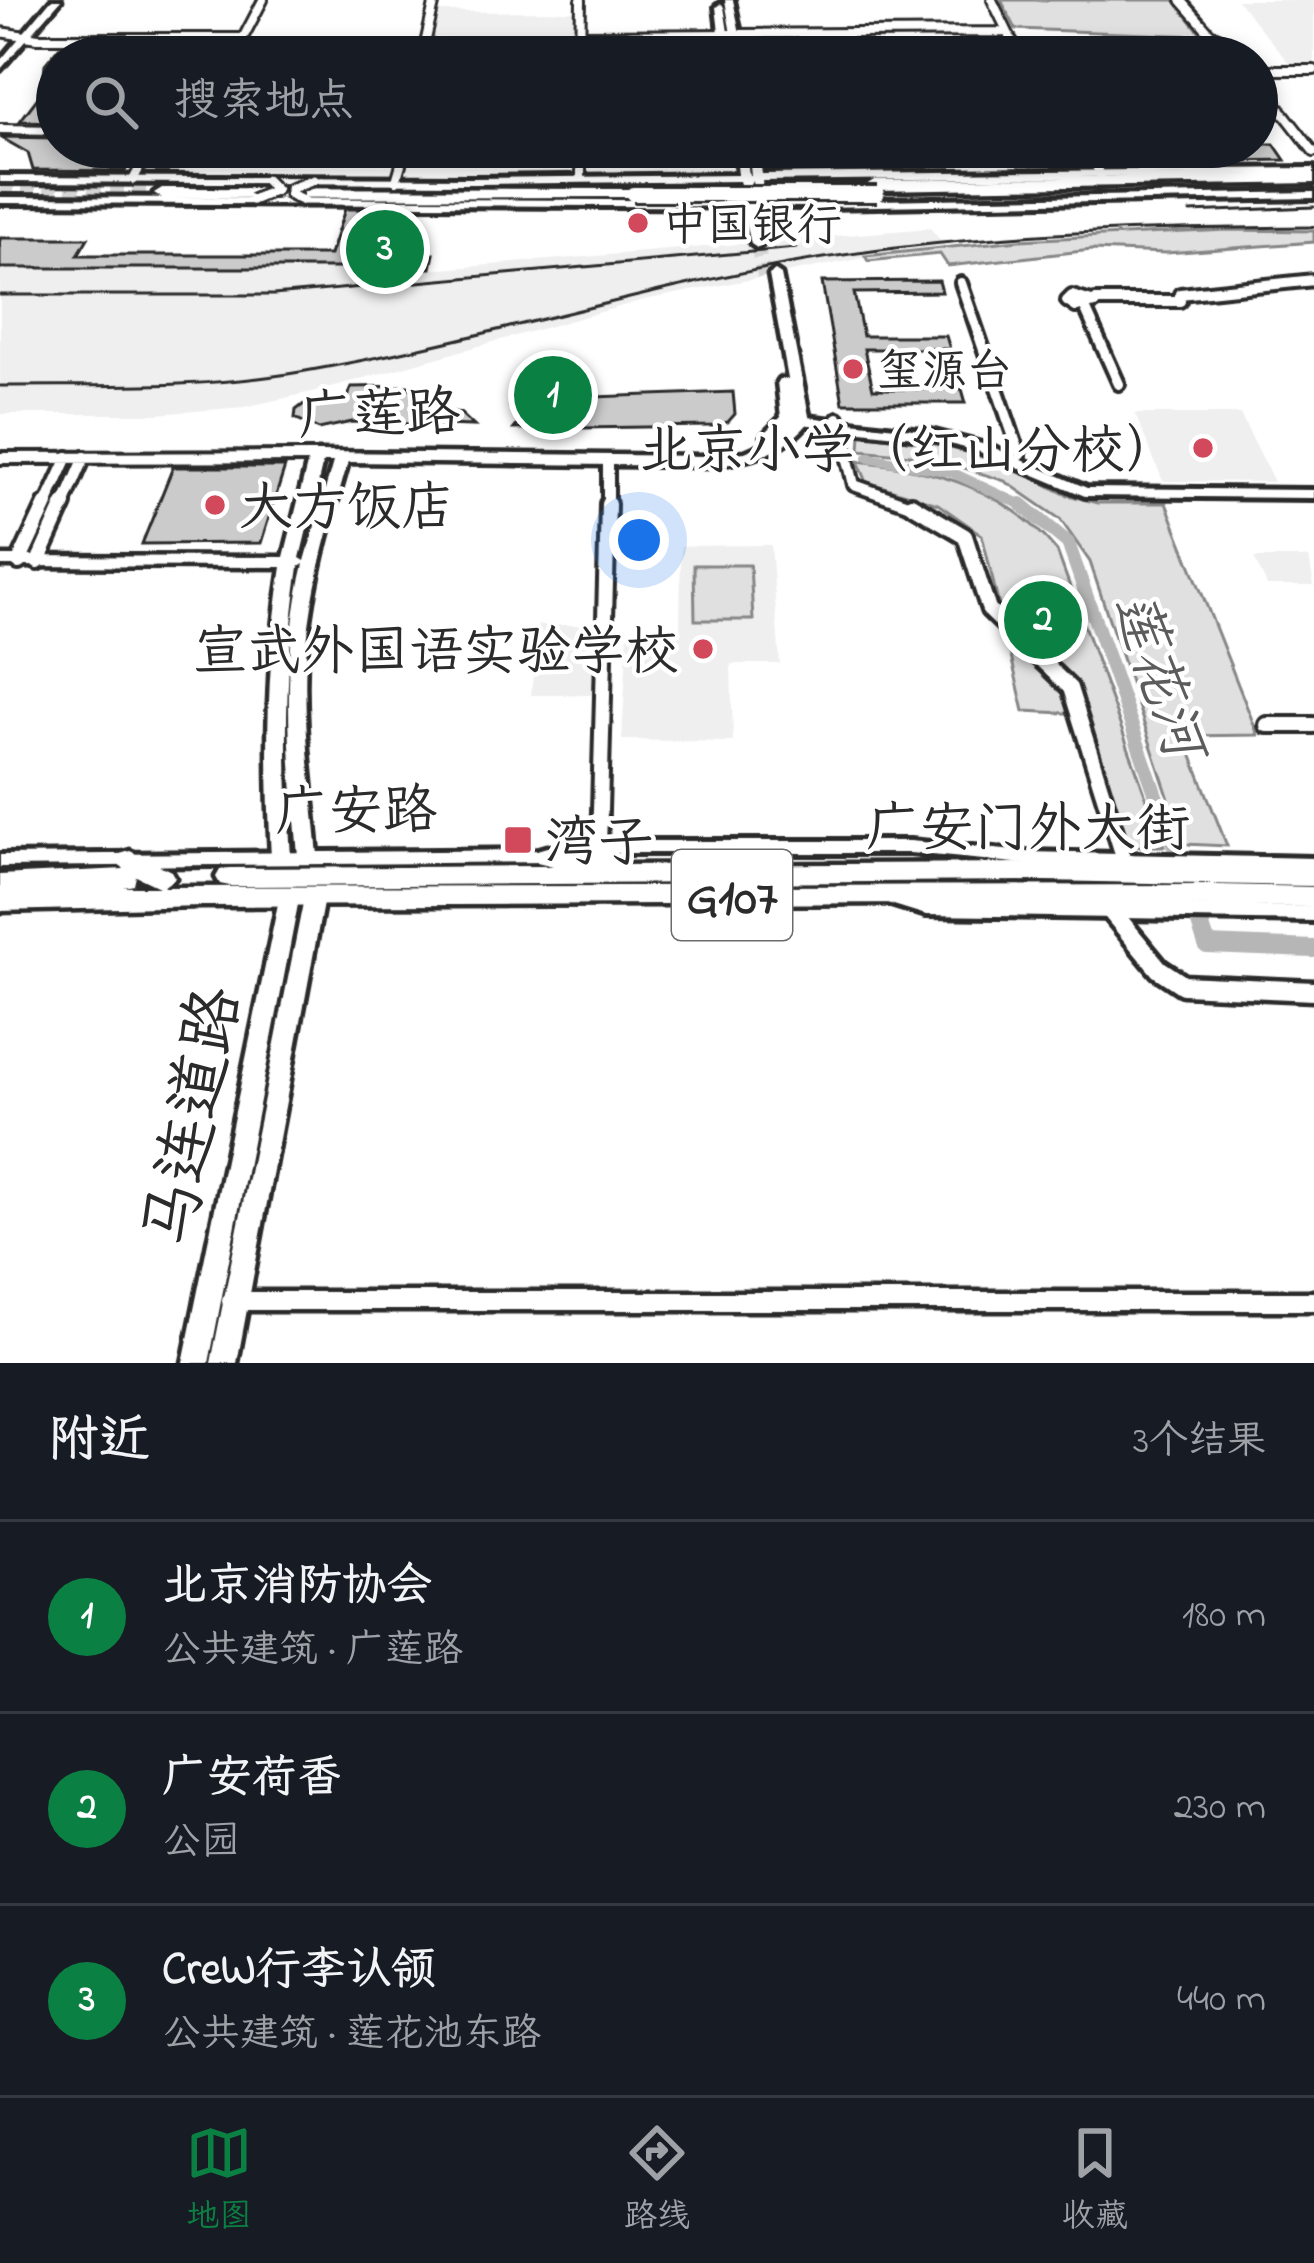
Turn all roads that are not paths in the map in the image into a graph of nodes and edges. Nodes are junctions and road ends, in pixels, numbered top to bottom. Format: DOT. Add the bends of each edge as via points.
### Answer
graph roads {
  1 [pos="45,0"];
  2 [pos="56,0"];
  3 [pos="263,0"];
  4 [pos="435,0"];
  5 [pos="581,0"];
  6 [pos="719,0"];
  7 [pos="729,0"];
  8 [pos="992,0"];
  9 [pos="1181,0"];
  10 [pos="0,32"];
  11 [pos="1007,32"];
  12 [pos="730,34"];
  13 [pos="21,35"];
  14 [pos="584,35"];
  15 [pos="95,36"];
  16 [pos="244,36"];
  17 [pos="427,36"];
  18 [pos="1009,36"];
  19 [pos="1216,36"];
  20 [pos="0,53"];
  21 [pos="0,67"];
  22 [pos="1278,70"];
  23 [pos="1314,70"];
  24 [pos="1278,108"];
  25 [pos="1281,112"];
  26 [pos="0,129"];
  27 [pos="36,130"];
  28 [pos="1314,152"];
  29 [pos="137,168"];
  30 [pos="400,168"];
  31 [pos="581,168"];
  32 [pos="747,168"];
  33 [pos="751,168"];
  34 [pos="1097,168"];
  35 [pos="1013,176"];
  36 [pos="581,177"];
  37 [pos="677,178"];
  38 [pos="695,178"];
  39 [pos="750,178"];
  40 [pos="812,178"];
  41 [pos="1314,178"];
  42 [pos="0,179"];
  43 [pos="129,180"];
  44 [pos="266,180"];
  45 [pos="314,180"];
  46 [pos="396,181"];
  47 [pos="473,181"];
  48 [pos="1107,184"];
  49 [pos="164,189"];
  50 [pos="626,190"];
  51 [pos="1314,196"];
  52 [pos="0,200"];
  53 [pos="32,200"];
  54 [pos="113,200"];
  55 [pos="252,200"];
  56 [pos="301,200"];
  57 [pos="458,200"];
  58 [pos="419,202"];
  59 [pos="1030,202"];
  60 [pos="537,203"];
  61 [pos="674,204"];
  62 [pos="706,204"];
  63 [pos="754,204"];
  64 [pos="821,204"];
  65 [pos="762,243"];
  66 [pos="769,276"];
  67 [pos="1314,280"];
  68 [pos="961,283"];
  69 [pos="1118,384"];
  70 [pos="795,416"];
  71 [pos="839,422"];
  72 [pos="1020,455"];
  73 [pos="317,457"];
  74 [pos="0,458"];
  75 [pos="76,458"];
  76 [pos="341,459"];
  77 [pos="608,461"];
  78 [pos="1314,490"];
  79 [pos="22,562"];
  80 [pos="290,562"];
  81 [pos="314,562"];
  82 [pos="1267,725"];
  83 [pos="1314,725"];
  84 [pos="599,849"];
  85 [pos="977,853"];
  86 [pos="548,856"];
  87 [pos="0,860"];
  88 [pos="130,860"];
  89 [pos="1314,864"];
  90 [pos="1036,865"];
  91 [pos="684,875"];
  92 [pos="298,877"];
  93 [pos="1314,877"];
  94 [pos="161,878"];
  95 [pos="1142,879"];
  96 [pos="0,884"];
  97 [pos="885,884"];
  98 [pos="1213,886"];
  99 [pos="1314,897"];
  100 [pos="0,901"];
  101 [pos="1103,901"];
  102 [pos="1314,914"];
  103 [pos="1314,991"];
  104 [pos="208,1300"];
  105 [pos="235,1301"];
  106 [pos="1314,1301"];
  107 [pos="196,1363"];
  108 [pos="224,1363"];
  1 -- 13 [label="main road"];
  2 -- 13 [label="main road"];
  3 -- 16 [label="street"];
  4 -- 17 [label="street"];
  5 -- 14 [label="street"];
  6 -- 12 [label="street"];
  7 -- 12 [label="street"];
  8 -- 11 [label="street"];
  9 -- 19 [label="street"];
  10 -- 13 [label="street"];
  11 -- 12 [label="street"];
  11 -- 18 [label="street"];
  12 -- 14 [label="street"];
  13 -- 15 [label="street"];
  13 -- 20 [label="main road"];
  13 -- 21 [label="main road"];
  22 -- 23 [label="street"];
  24 -- 25 [label="street"];
  25 -- 28 [label="street"];
  26 -- 27 [label="street"];
  29 -- 43 [label="street"];
  30 -- 46 [label="street"];
  31 -- 36 [label="street"];
  32 -- 39 [label="street"];
  33 -- 39 [label="street"];
  34 -- 48 [label="street"];
  35 -- 40 [label="street"];
  35 -- 48 [label="highway"];
  36 -- 37 [label="street"];
  36 -- 47 [label="street"];
  37 -- 38 [label="street"];
  37 -- 61 [label="street" via="713,189 707,199"];
  38 -- 39 [label="street"];
  38 -- 62 [label="street" via="732,189"];
  39 -- 40 [label="street"];
  39 -- 63 [label="street"];
  40 -- 64 [label="street" via="790,193"];
  41 -- 48 [label="highway"];
  42 -- 43 [label="street"];
  43 -- 44 [label="street"];
  43 -- 54 [label="street"];
  44 -- 45 [label="street"];
  44 -- 55 [label="street, bridge" via="276,190"];
  45 -- 46 [label="street"];
  45 -- 56 [label="street, bridge" via="290,190"];
  46 -- 47 [label="street"];
  47 -- 50 [label="highway"];
  48 -- 50 [label="highway, bridge"];
  48 -- 59 [label="highway"];
  49 -- 50 [label="highway"];
  50 -- 57 [label="highway"];
  51 -- 59 [label="street"];
  52 -- 53 [label="street"];
  53 -- 54 [label="street"];
  53 -- 58 [label="street"];
  54 -- 55 [label="street"];
  55 -- 56 [label="street"];
  56 -- 58 [label="street"];
  57 -- 58 [label="street"];
  57 -- 60 [label="street"];
  58 -- 60 [label="street"];
  59 -- 64 [label="street"];
  60 -- 61 [label="street"];
  61 -- 62 [label="street"];
  62 -- 63 [label="street"];
  63 -- 64 [label="street"];
  63 -- 65 [label="main road"];
  66 -- 70 [label="main road"];
  67 -- 69 [label="street" via="1180,294 1180,301 1090,304"];
  68 -- 72 [label="street"];
  70 -- 71 [label="street"];
  70 -- 73 [label="main road, 广莲路" via="770,436 732,449"];
  70 -- 77 [label="main road, 广莲路" via="773,447 754,455"];
  71 -- 72 [label="street" via="940,430"];
  71 -- 78 [label="street" via="951,440 1095,493"];
  71 -- 95 [label="street" via="857,488 906,501 965,536 988,610 1070,688"];
  72 -- 78 [label="street" via="1091,485"];
  73 -- 75 [label="street, 广莲路"];
  73 -- 76 [label="main road, 广莲路"];
  73 -- 80 [label="main road"];
  74 -- 75 [label="street, 广莲路"];
  75 -- 79 [label="street"];
  76 -- 77 [label="main road, 广莲路"];
  76 -- 81 [label="main road"];
  77 -- 84 [label="street"];
  79 -- 80 [label="main road"];
  80 -- 81 [label="main road"];
  80 -- 92 [label="main road" via="274,697"];
  81 -- 92 [label="main road" via="297,704"];
  82 -- 83 [label="street"];
  84 -- 85 [label="street, 广安路"];
  84 -- 86 [label="street, 广安路"];
  85 -- 90 [label="street, 广安路"];
  85 -- 97 [label="street"];
  86 -- 91 [label="highway"];
  86 -- 92 [label="street, 广安路"];
  87 -- 88 [label="street, 广安路"];
  88 -- 92 [label="street, 广安路"];
  88 -- 94 [label="highway"];
  89 -- 98 [label="street, 广安门外大街"];
  90 -- 95 [label="highway, 广安门外大街 / G107"];
  90 -- 97 [label="highway, 广安门外大街 / G107"];
  91 -- 92 [label="highway, 广安门外大街 / G107"];
  91 -- 97 [label="highway, 广安门外大街 / G107"];
  92 -- 94 [label="highway, 广安路 / G107"];
  92 -- 97 [label="highway, 广安门外大街 / G107"];
  92 -- 100 [label="highway, 广安路 / G107"];
  92 -- 104 [label="main road, 马连道路"];
  92 -- 105 [label="main road, 马连道路"];
  93 -- 98 [label="highway, 广安门外大街 / G107"];
  94 -- 96 [label="highway, 广安路 / G107"];
  95 -- 98 [label="highway, 广安门外大街 / G107"];
  95 -- 101 [label="highway, 广安门外大街 / G107"];
  97 -- 101 [label="highway, 广安门外大街 / G107"];
  98 -- 99 [label="highway, 广安门外大街 / G107"];
  98 -- 102 [label="street, 广安门外大街"];
  101 -- 103 [label="street" via="1159,969 1183,985"];
  104 -- 105 [label="street"];
  104 -- 107 [label="main road, 马连道路"];
  105 -- 106 [label="street"];
  105 -- 108 [label="main road, 马连道路"];
}
